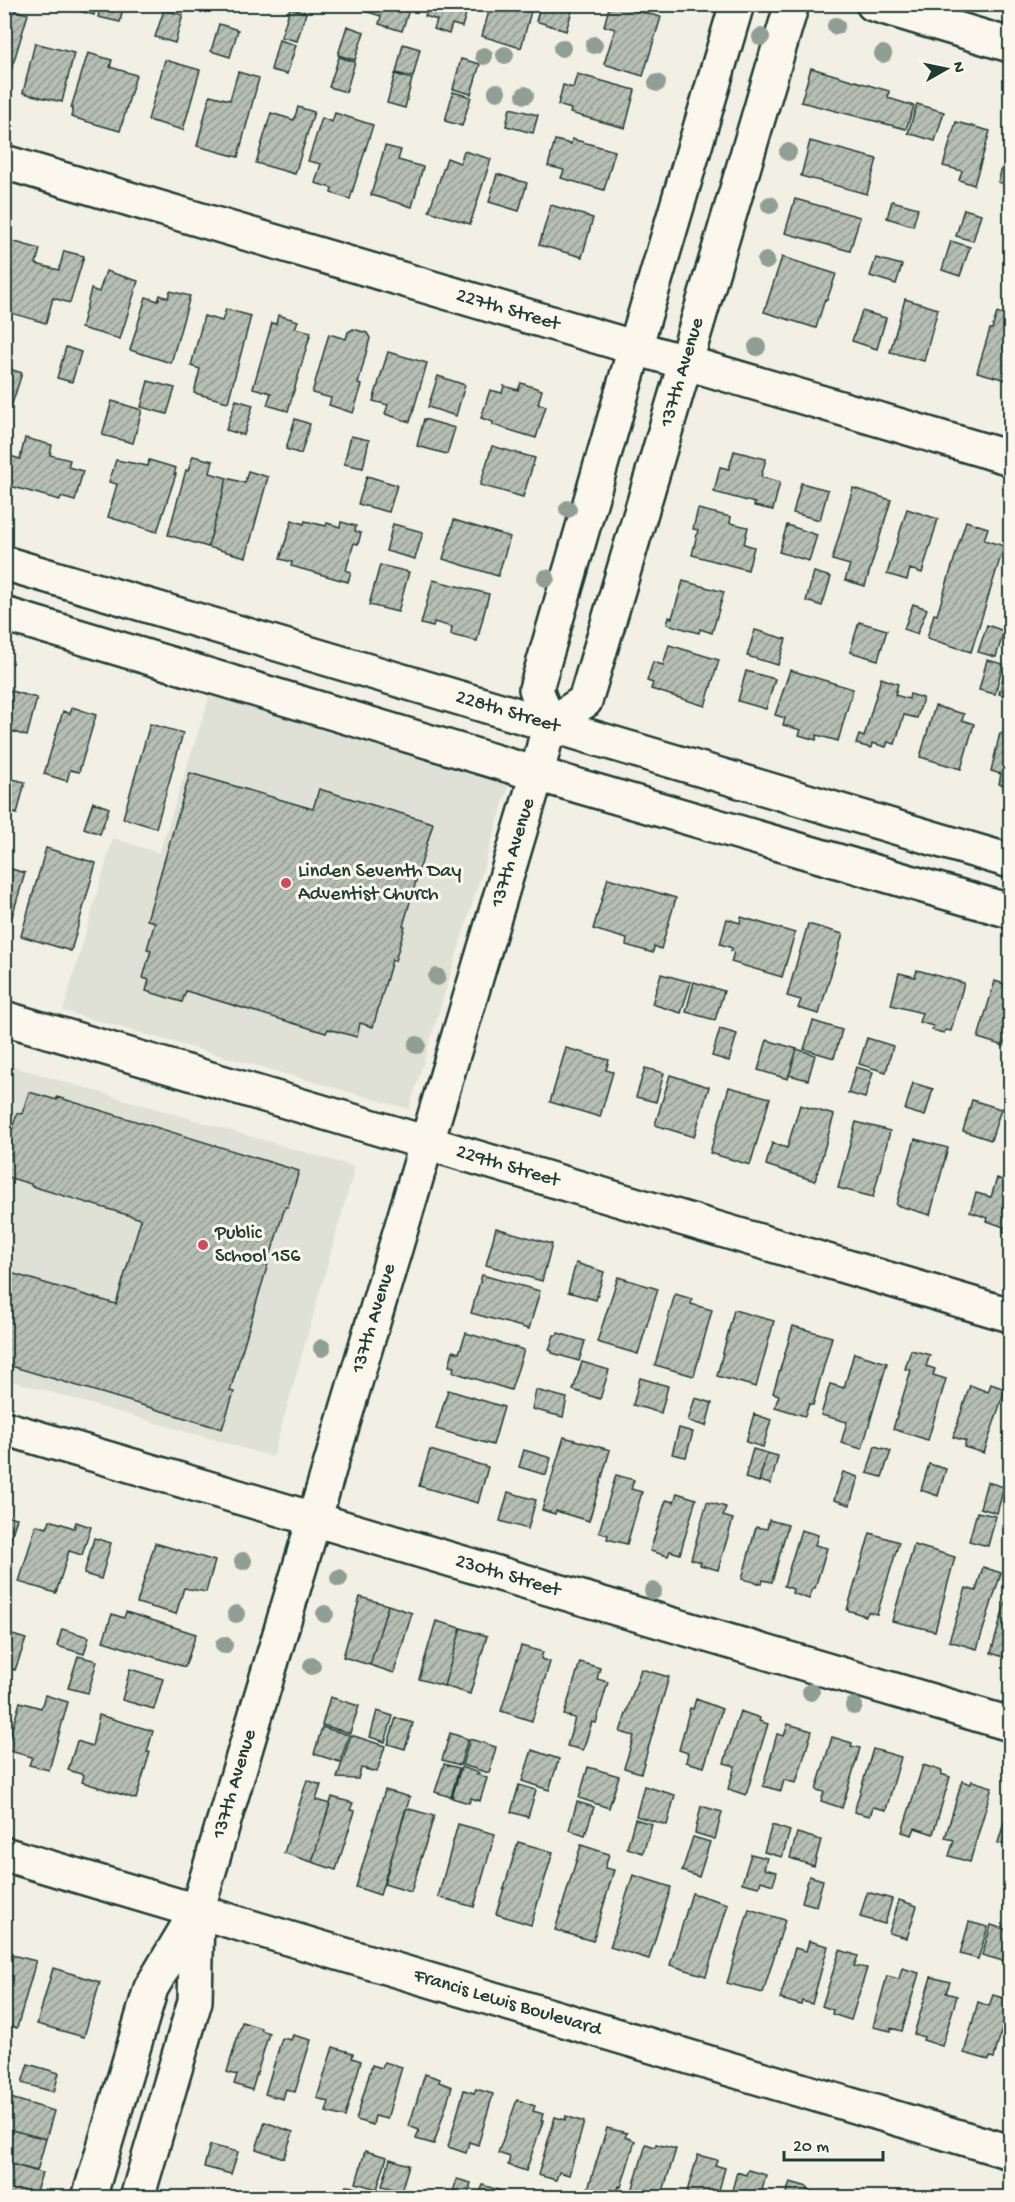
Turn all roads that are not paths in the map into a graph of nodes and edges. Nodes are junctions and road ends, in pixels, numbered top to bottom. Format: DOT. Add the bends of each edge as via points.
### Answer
graph roads {
  1 [pos="738,4"];
  2 [pos="792,4"];
  3 [pos="873,4"];
  4 [pos="1011,45"];
  5 [pos="4,162"];
  6 [pos="634,348"];
  7 [pos="687,363"];
  8 [pos="1011,458"];
  9 [pos="4,563"];
  10 [pos="4,614"];
  11 [pos="222,628"];
  12 [pos="206,675"];
  13 [pos="549,725"];
  14 [pos="537,774"];
  15 [pos="885,824"];
  16 [pos="1011,861"];
  17 [pos="873,872"];
  18 [pos="1011,911"];
  19 [pos="4,1018"];
  20 [pos="426,1142"];
  21 [pos="1011,1315"];
  22 [pos="4,1428"];
  23 [pos="313,1519"];
  24 [pos="1011,1724"];
  25 [pos="4,1854"];
  26 [pos="197,1911"];
  27 [pos="1011,2152"];
  28 [pos="89,2198"];
  29 [pos="137,2198"];
  1 -- 6 [label="street"];
  2 -- 7 [label="street, 137th Avenue"];
  3 -- 4 [label="street"];
  5 -- 6 [label="street, 227th Street"];
  6 -- 7 [label="street, 227th Street"];
  6 -- 13 [label="street" via="536,688"];
  7 -- 8 [label="street, 227th Street"];
  7 -- 13 [label="street, 137th Avenue" via="585,701"];
  9 -- 11 [label="street, 228th Street"];
  10 -- 12 [label="street"];
  11 -- 12 [label="street"];
  11 -- 13 [label="street, 228th Street"];
  12 -- 14 [label="street"];
  13 -- 14 [label="street, 137th Avenue"];
  13 -- 15 [label="street, 228th Street"];
  14 -- 17 [label="street"];
  14 -- 20 [label="street, 137th Avenue"];
  15 -- 16 [label="street, 228th Street"];
  15 -- 17 [label="street"];
  17 -- 18 [label="street"];
  19 -- 20 [label="street, 229th Street"];
  20 -- 21 [label="street, 229th Street"];
  20 -- 23 [label="street, 137th Avenue"];
  22 -- 23 [label="street, 230th Street"];
  23 -- 24 [label="street, 230th Street"];
  23 -- 26 [label="street, 137th Avenue"];
  25 -- 26 [label="street, Francis Lewis Boulevard"];
  26 -- 27 [label="street, Francis Lewis Boulevard"];
  26 -- 28 [label="street, 137th Avenue" via="151,1988"];
  26 -- 29 [label="street, 137th Avenue" via="195,2001"];
}
